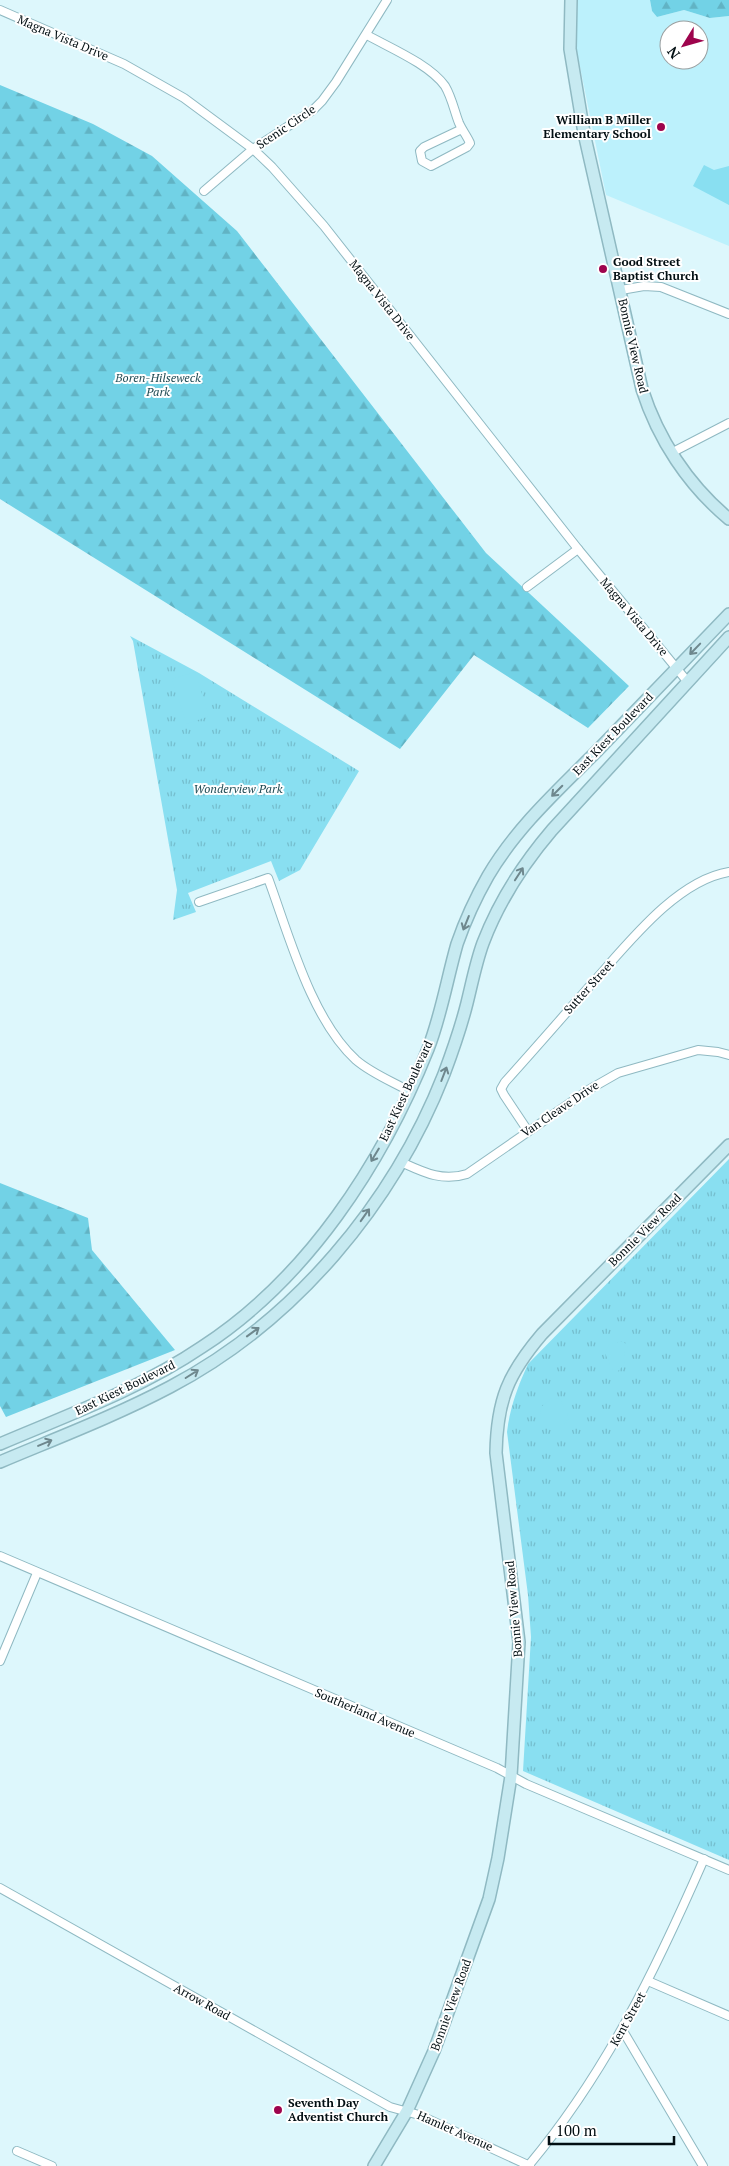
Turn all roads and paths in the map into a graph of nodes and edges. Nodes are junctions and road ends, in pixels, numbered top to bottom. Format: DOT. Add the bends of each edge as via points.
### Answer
graph roads {
  1 [pos="387,0"];
  2 [pos="571,0"];
  3 [pos="0,10"];
  4 [pos="367,35"];
  5 [pos="462,129"];
  6 [pos="253,149"];
  7 [pos="204,192"];
  8 [pos="621,290"];
  9 [pos="729,314"];
  10 [pos="729,423"];
  11 [pos="671,453"];
  12 [pos="729,519"];
  13 [pos="578,549"];
  14 [pos="527,587"];
  15 [pos="729,614"];
  16 [pos="729,637"];
  17 [pos="677,668"];
  18 [pos="687,681"];
  19 [pos="729,872"];
  20 [pos="198,902"];
  21 [pos="729,1055"];
  22 [pos="408,1091"];
  23 [pos="528,1131"];
  24 [pos="729,1145"];
  25 [pos="401,1162"];
  26 [pos="204,1346"];
  27 [pos="213,1360"];
  28 [pos="0,1444"];
  29 [pos="0,1462"];
  30 [pos="0,1556"];
  31 [pos="37,1573"];
  32 [pos="0,1661"];
  33 [pos="511,1776"];
  34 [pos="704,1859"];
  35 [pos="729,1870"];
  36 [pos="0,1888"];
  37 [pos="648,1982"];
  38 [pos="729,2016"];
  39 [pos="622,2031"];
  40 [pos="406,2111"];
  41 [pos="17,2151"];
  42 [pos="52,2166"];
  43 [pos="374,2166"];
  44 [pos="530,2166"];
  45 [pos="703,2166"];
  1 -- 4 [label="street, Scenic Circle"];
  2 -- 8 [label="main road, Bonnie View Road" via="570,49 582,123"];
  3 -- 6 [label="street, Magna Vista Drive" via="124,64 209,115"];
  4 -- 5 [label="street" via="434,74 454,103"];
  4 -- 6 [label="street, Scenic Circle" via="313,110"];
  5 -- 5 [label="street" via="424,147 420,151 422,162 431,166 468,147 470,144"];
  6 -- 7 [label="street, Scenic Circle"];
  6 -- 13 [label="street, Magna Vista Drive" via="324,226"];
  8 -- 9 [label="street" via="661,287"];
  8 -- 11 [label="main road, Bonnie View Road" via="642,388 655,424"];
  10 -- 11 [label="street"];
  11 -- 12 [label="main road, Bonnie View Road" via="700,492"];
  13 -- 14 [label="street"];
  13 -- 17 [label="street, Magna Vista Drive"];
  15 -- 17 [label="main road, East Kiest Boulevard, one-way"];
  16 -- 18 [label="main road, East Kiest Boulevard"];
  17 -- 18 [label="street, Magna Vista Drive"];
  17 -- 22 [label="main road, East Kiest Boulevard, one-way" via="514,838 489,874 458,941 428,1048"];
  25 -- 18 [label="main road, East Kiest Boulevard, one-way" via="432,1102 457,1041 482,946 511,886 547,836"];
  19 -- 23 [label="street, Sutter Street" via="702,881 655,915 505,1082 501,1089"];
  20 -- 22 [label="street" via="268,878 322,1017 356,1060"];
  21 -- 23 [label="street, Van Cleave Drive" via="698,1050 618,1073"];
  22 -- 26 [label="main road, East Kiest Boulevard, one-way" via="384,1140 333,1223 271,1291"];
  23 -- 25 [label="street, Van Cleave Drive" via="467,1174 456,1177 430,1175"];
  24 -- 33 [label="main road, Bonnie View Road" via="542,1334 521,1359 505,1393 498,1422 496,1453 519,1642"];
  27 -- 25 [label="main road, East Kiest Boulevard, one-way" via="267,1322 326,1266"];
  26 -- 27 [label="main road"];
  26 -- 28 [label="main road, East Kiest Boulevard" via="152,1377"];
  29 -- 27 [label="main road, East Kiest Boulevard, one-way" via="161,1392"];
  30 -- 31 [label="street, Southerland Avenue"];
  31 -- 32 [label="street"];
  31 -- 33 [label="street, Southerland Avenue"];
  33 -- 34 [label="street, Southerland Avenue"];
  33 -- 40 [label="main road, Bonnie View Road" via="488,1899 434,2051"];
  34 -- 35 [label="street, Southerland Avenue"];
  34 -- 37 [label="street, Kent Street"];
  36 -- 40 [label="street, Arrow Road" via="390,2107"];
  37 -- 38 [label="street"];
  37 -- 39 [label="street, Kent Street"];
  39 -- 44 [label="street, Kent Street"];
  39 -- 45 [label="street"];
  40 -- 43 [label="main road, Bonnie View Road"];
  40 -- 44 [label="street, Hamlet Avenue"];
  41 -- 42 [label="street"];
}
